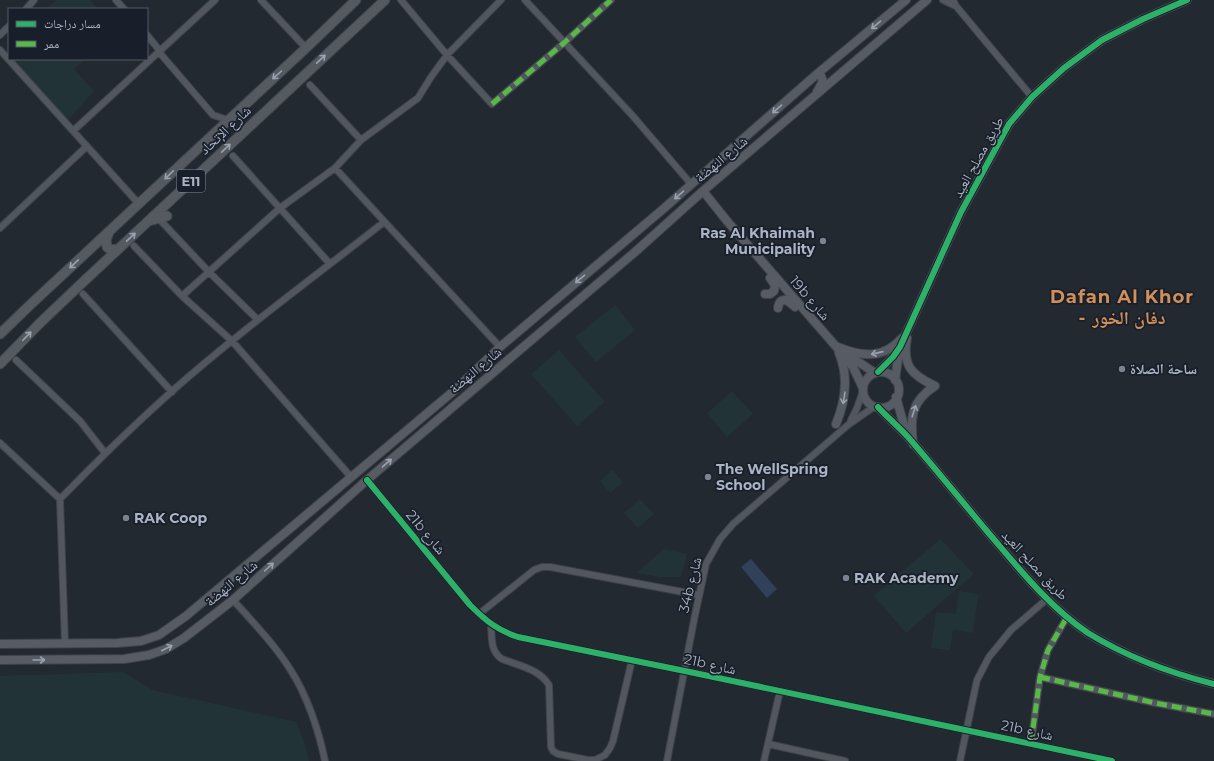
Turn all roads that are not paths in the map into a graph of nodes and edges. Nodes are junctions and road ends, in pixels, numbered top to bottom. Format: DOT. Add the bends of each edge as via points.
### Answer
graph roads {
  1 [pos="34,0"];
  2 [pos="116,0"];
  3 [pos="215,0"];
  4 [pos="261,0"];
  5 [pos="356,0"];
  6 [pos="385,0"];
  7 [pos="401,0"];
  8 [pos="501,0"];
  9 [pos="525,0"];
  10 [pos="611,0"];
  11 [pos="906,0"];
  12 [pos="927,0"];
  13 [pos="943,0"];
  14 [pos="1187,0"];
  15 [pos="955,3"];
  16 [pos="27,8"];
  17 [pos="123,8"];
  18 [pos="8,27"];
  19 [pos="0,35"];
  20 [pos="148,37"];
  21 [pos="565,42"];
  22 [pos="306,48"];
  23 [pos="0,50"];
  24 [pos="160,51"];
  25 [pos="447,55"];
  26 [pos="8,59"];
  27 [pos="9,60"];
  28 [pos="817,74"];
  29 [pos="310,85"];
  30 [pos="815,96"];
  31 [pos="1032,97"];
  32 [pos="228,120"];
  33 [pos="73,131"];
  34 [pos="360,140"];
  35 [pos="87,146"];
  36 [pos="233,156"];
  37 [pos="335,168"];
  38 [pos="691,184"];
  39 [pos="703,191"];
  40 [pos="139,204"];
  41 [pos="280,208"];
  42 [pos="0,218"];
  43 [pos="164,219"];
  44 [pos="148,221"];
  45 [pos="727,221"];
  46 [pos="384,222"];
  47 [pos="2,226"];
  48 [pos="110,231"];
  49 [pos="134,246"];
  50 [pos="118,249"];
  51 [pos="330,264"];
  52 [pos="209,272"];
  53 [pos="83,294"];
  54 [pos="765,294"];
  55 [pos="182,296"];
  56 [pos="778,308"];
  57 [pos="258,320"];
  58 [pos="908,331"];
  59 [pos="823,333"];
  60 [pos="0,334"];
  61 [pos="232,341"];
  62 [pos="836,346"];
  63 [pos="500,347"];
  64 [pos="900,347"];
  65 [pos="16,360"];
  66 [pos="0,364"];
  67 [pos="876,373"];
  68 [pos="895,380"];
  69 [pos="456,389"];
  70 [pos="863,390"];
  71 [pos="172,392"];
  72 [pos="896,397"];
  73 [pos="876,406"];
  74 [pos="438,418"];
  75 [pos="836,424"];
  76 [pos="848,425"];
  77 [pos="907,437"];
  78 [pos="0,443"];
  79 [pos="913,444"];
  80 [pos="105,453"];
  81 [pos="350,477"];
  82 [pos="367,480"];
  83 [pos="60,499"];
  84 [pos="699,595"];
  85 [pos="1047,599"];
  86 [pos="233,600"];
  87 [pos="479,614"];
  88 [pos="1067,616"];
  89 [pos="491,624"];
  90 [pos="0,644"];
  91 [pos="65,644"];
  92 [pos="0,660"];
  93 [pos="632,660"];
  94 [pos="685,670"];
  95 [pos="1040,677"];
  96 [pos="1214,684"];
  97 [pos="780,691"];
  98 [pos="1214,714"];
  99 [pos="966,730"];
  100 [pos="1031,743"];
  101 [pos="768,744"];
  102 [pos="325,761"];
  103 [pos="667,761"];
  104 [pos="764,761"];
  105 [pos="845,761"];
  106 [pos="960,761"];
  107 [pos="1112,761"];
  1 -- 16 [label="street"];
  2 -- 17 [label="street"];
  3 -- 24 [label="street"];
  4 -- 22 [label="street"];
  5 -- 22 [label="main road, شارع الإتحاد / E11"];
  44 -- 6 [label="main road, شارع الإتحاد / E11, one-way"];
  7 -- 25 [label="street"];
  8 -- 25 [label="street"];
  9 -- 21 [label="street"];
  10 -- 21 [label="street"];
  11 -- 28 [label="main road, شارع النهضة, one-way"];
  12 -- 30 [label="main road, شارع النهضة"];
  13 -- 15 [label="street"];
  14 -- 31 [label="main road, طريق مصلح العيد" via="1102,40 1064,68"];
  15 -- 31 [label="street"];
  18 -- 19 [label="street"];
  20 -- 24 [label="street"];
  21 -- 25 [label="street" via="492,104"];
  21 -- 38 [label="street"];
  22 -- 32 [label="main road, شارع الإتحاد / E11, one-way"];
  23 -- 26 [label="street"];
  24 -- 32 [label="street" via="213,115"];
  24 -- 33 [label="street"];
  25 -- 34 [label="street" via="418,98"];
  27 -- 33 [label="street"];
  28 -- 30 [label="main road" via="821,76 822,81"];
  28 -- 38 [label="main road, شارع النهضة, one-way"];
  29 -- 34 [label="street"];
  30 -- 39 [label="main road, شارع النهضة"];
  31 -- 58 [label="main road, طريق مصلح العيد" via="1009,124 966,203"];
  32 -- 40 [label="main road, شارع الإتحاد / E11, one-way"];
  33 -- 35 [label="street"];
  34 -- 37 [label="street"];
  35 -- 40 [label="street"];
  35 -- 47 [label="street"];
  36 -- 41 [label="street"];
  37 -- 41 [label="street"];
  37 -- 46 [label="street"];
  38 -- 63 [label="main road, شارع النهضة, one-way"];
  39 -- 45 [label="main road, 19b شارع"];
  39 -- 74 [label="main road, شارع النهضة" via="635,252"];
  40 -- 48 [label="main road, شارع الإتحاد / E11"];
  41 -- 51 [label="street"];
  41 -- 52 [label="street"];
  42 -- 47 [label="street"];
  43 -- 44 [label="main road"];
  43 -- 52 [label="street"];
  50 -- 44 [label="main road, شارع الإتحاد / E11, one-way"];
  45 -- 54 [label="main road" via="728,230 773,282 774,291"];
  45 -- 59 [label="main road, 19b شارع"];
  46 -- 51 [label="street"];
  46 -- 63 [label="street"];
  48 -- 50 [label="main road" via="106,240 107,246 111,250"];
  48 -- 60 [label="main road, شارع الإتحاد / E11, one-way"];
  49 -- 55 [label="street"];
  66 -- 50 [label="main road, شارع الإتحاد / E11, one-way"];
  51 -- 57 [label="street"];
  52 -- 55 [label="street"];
  52 -- 57 [label="street"];
  53 -- 71 [label="street"];
  55 -- 61 [label="street"];
  56 -- 59 [label="main road" via="782,300 790,301 813,327"];
  57 -- 61 [label="street"];
  58 -- 62 [label="main road, one-way" via="883,352 862,355"];
  58 -- 64 [label="main road, طريق مصلح العيد"];
  79 -- 58 [label="main road, one-way" via="914,410 918,400 935,386 913,374 908,365 905,354"];
  59 -- 62 [label="main road, 19b شارع"];
  61 -- 71 [label="street"];
  61 -- 81 [label="street"];
  62 -- 67 [label="main road, 19b شارع"];
  62 -- 70 [label="main road, 19b شارع" via="853,367"];
  62 -- 75 [label="main road, one-way" via="844,367 846,389 842,411"];
  63 -- 69 [label="main road, شارع النهضة"];
  64 -- 67 [label="main road, طريق مصلح العيد"];
  64 -- 68 [label="main road, طريق مصلح العيد"];
  65 -- 80 [label="street" via="80,422"];
  67 -- 68 [label="main road" via="887,373"];
  67 -- 70 [label="main road" via="866,379"];
  68 -- 72 [label="main road" via="898,389"];
  69 -- 74 [label="main road" via="432,412 432,416"];
  69 -- 81 [label="main road, شارع النهضة"];
  70 -- 73 [label="main road" via="865,399"];
  70 -- 76 [label="street, 34b شارع"];
  71 -- 80 [label="street"];
  72 -- 73 [label="main road" via="887,406"];
  72 -- 77 [label="main road, طريق مصلح العيد"];
  73 -- 76 [label="street, 34b شارع"];
  73 -- 77 [label="main road, طريق مصلح العيد"];
  82 -- 74 [label="main road, شارع النهضة, one-way"];
  76 -- 84 [label="street, 34b شارع" via="733,524 720,539 706,564"];
  77 -- 79 [label="main road, طريق مصلح العيد"];
  78 -- 83 [label="street"];
  79 -- 85 [label="main road, طريق مصلح العيد"];
  80 -- 83 [label="street"];
  81 -- 91 [label="main road, شارع النهضة" via="186,616 159,635 117,643"];
  86 -- 82 [label="main road, شارع النهضة, one-way"];
  82 -- 87 [label="street, 21b شارع"];
  83 -- 91 [label="street"];
  84 -- 87 [label="street" via="542,567 534,570"];
  84 -- 94 [label="street, 34b شارع"];
  85 -- 88 [label="main road, طريق مصلح العيد"];
  85 -- 99 [label="street" via="1012,630 989,657 977,680"];
  92 -- 86 [label="main road, شارع النهضة, one-way" via="124,659 149,655 166,649 184,638"];
  86 -- 102 [label="street" via="291,670 321,740"];
  87 -- 89 [label="street, 21b شارع"];
  88 -- 95 [label="street" via="1048,650"];
  88 -- 96 [label="main road, طريق مصلح العيد" via="1088,632 1137,658 1163,669"];
  89 -- 93 [label="street, 21b شارع" via="518,638"];
  89 -- 93 [label="street" via="492,648 497,656 538,672 548,685 551,747 558,754 588,760 605,755 613,742"];
  90 -- 91 [label="main road, شارع النهضة"];
  93 -- 94 [label="street, 21b شارع"];
  94 -- 97 [label="street, 21b شارع"];
  94 -- 103 [label="street, 34b شارع"];
  95 -- 98 [label="street"];
  95 -- 100 [label="street"];
  97 -- 99 [label="street, 21b شارع"];
  97 -- 101 [label="street"];
  99 -- 100 [label="street, 21b شارع"];
  99 -- 106 [label="street"];
  100 -- 107 [label="street, 21b شارع"];
  101 -- 104 [label="street"];
  101 -- 105 [label="street"];
}
